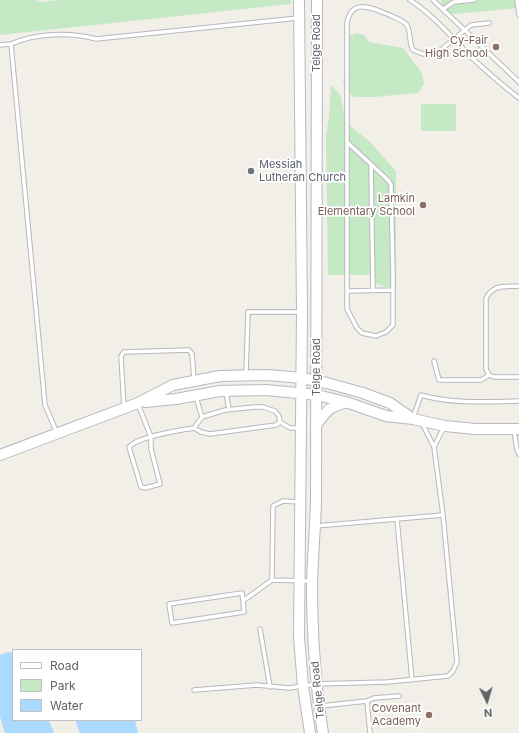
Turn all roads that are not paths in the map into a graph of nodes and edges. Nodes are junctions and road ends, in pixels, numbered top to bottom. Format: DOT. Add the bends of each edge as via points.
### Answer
graph roads {
  1 [pos="299,0"];
  2 [pos="317,0"];
  3 [pos="410,0"];
  4 [pos="433,0"];
  5 [pos="474,0"];
  6 [pos="517,0"];
  7 [pos="443,9"];
  8 [pos="519,15"];
  9 [pos="299,18"];
  10 [pos="489,23"];
  11 [pos="465,30"];
  12 [pos="454,39"];
  13 [pos="11,44"];
  14 [pos="0,45"];
  15 [pos="519,82"];
  16 [pos="519,98"];
  17 [pos="299,110"];
  18 [pos="316,110"];
  19 [pos="348,142"];
  20 [pos="372,164"];
  21 [pos="519,286"];
  22 [pos="373,290"];
  23 [pos="393,290"];
  24 [pos="348,291"];
  25 [pos="302,312"];
  26 [pos="434,361"];
  27 [pos="246,375"];
  28 [pos="489,375"];
  29 [pos="519,377"];
  30 [pos="302,378"];
  31 [pos="194,380"];
  32 [pos="317,381"];
  33 [pos="226,391"];
  34 [pos="302,393"];
  35 [pos="196,395"];
  36 [pos="317,395"];
  37 [pos="519,401"];
  38 [pos="346,402"];
  39 [pos="138,403"];
  40 [pos="124,408"];
  41 [pos="229,410"];
  42 [pos="202,417"];
  43 [pos="417,420"];
  44 [pos="280,422"];
  45 [pos="316,425"];
  46 [pos="445,426"];
  47 [pos="194,428"];
  48 [pos="302,428"];
  49 [pos="516,429"];
  50 [pos="57,434"];
  51 [pos="151,437"];
  52 [pos="434,447"];
  53 [pos="519,454"];
  54 [pos="0,455"];
  55 [pos="301,502"];
  56 [pos="443,515"];
  57 [pos="397,519"];
  58 [pos="315,526"];
  59 [pos="272,580"];
  60 [pos="299,581"];
  61 [pos="312,581"];
  62 [pos="243,601"];
  63 [pos="260,629"];
  64 [pos="412,680"];
  65 [pos="316,684"];
  66 [pos="303,686"];
  67 [pos="270,687"];
  68 [pos="194,690"];
  69 [pos="399,696"];
  70 [pos="367,701"];
  71 [pos="319,706"];
  72 [pos="310,733"];
  73 [pos="324,733"];
  74 [pos="370,733"];
  1 -- 9 [label="main road, Telge Road"];
  2 -- 18 [label="main road, Telge Road"];
  3 -- 12 [label="lane"];
  4 -- 7 [label="lane"];
  5 -- 7 [label="lane" via="454,2"];
  6 -- 8 [label="lane"];
  7 -- 11 [label="lane"];
  9 -- 13 [label="lane" via="96,39 61,34 24,39"];
  9 -- 17 [label="main road, Telge Road"];
  10 -- 11 [label="lane" via="471,24"];
  11 -- 12 [label="lane"];
  11 -- 15 [label="lane"];
  12 -- 16 [label="lane"];
  12 -- 19 [label="lane" via="437,53 423,54 413,50 409,31 402,20 366,6 354,7 350,11 347,24"];
  13 -- 14 [label="lane"];
  13 -- 50 [label="lane" via="45,405"];
  17 -- 18 [label="main road"];
  17 -- 25 [label="main road, Telge Road"];
  18 -- 32 [label="main road, Telge Road"];
  19 -- 20 [label="lane"];
  19 -- 24 [label="lane"];
  20 -- 22 [label="lane"];
  20 -- 23 [label="lane" via="391,185"];
  21 -- 28 [label="lane" via="490,290 486,298 486,369"];
  22 -- 23 [label="lane"];
  22 -- 24 [label="lane"];
  23 -- 24 [label="lane" via="392,325 386,332 376,336 362,333 350,317 347,309"];
  25 -- 27 [label="lane" via="248,312"];
  25 -- 30 [label="main road, Telge Road"];
  26 -- 28 [label="lane" via="439,380 481,380"];
  27 -- 30 [label="main road"];
  27 -- 31 [label="main road"];
  28 -- 29 [label="lane"];
  30 -- 32 [label="main road"];
  30 -- 34 [label="main road, Telge Road"];
  31 -- 39 [label="main road" via="173,385"];
  31 -- 40 [label="lane" via="192,354 189,350 124,352 121,356"];
  32 -- 36 [label="main road, Telge Road"];
  32 -- 43 [label="main road" via="348,388 390,403"];
  33 -- 34 [label="main road" via="266,390"];
  33 -- 35 [label="main road"];
  33 -- 41 [label="lane"];
  34 -- 36 [label="main road"];
  34 -- 48 [label="main road, Telge Road"];
  35 -- 39 [label="main road"];
  35 -- 42 [label="lane"];
  36 -- 38 [label="main road"];
  36 -- 45 [label="main road, Telge Road"];
  37 -- 43 [label="lane" via="461,401 432,399 420,395"];
  38 -- 43 [label="main road" via="386,416"];
  38 -- 45 [label="main road" via="329,409"];
  39 -- 40 [label="main road"];
  39 -- 51 [label="lane"];
  40 -- 50 [label="main road"];
  41 -- 42 [label="lane"];
  41 -- 44 [label="lane" via="263,407 275,411 280,416"];
  42 -- 47 [label="lane"];
  43 -- 46 [label="main road"];
  43 -- 52 [label="lane"];
  44 -- 47 [label="lane" via="276,425 210,434"];
  44 -- 48 [label="lane" via="290,428"];
  45 -- 58 [label="main road, Telge Road"];
  46 -- 49 [label="main road"];
  46 -- 52 [label="lane"];
  47 -- 51 [label="lane"];
  48 -- 55 [label="main road, Telge Road"];
  49 -- 53 [label="lane"];
  50 -- 54 [label="main road"];
  51 -- 51 [label="lane" via="132,443 129,447 141,487 145,488 160,484 151,449"];
  52 -- 56 [label="lane"];
  55 -- 59 [label="lane" via="283,501 273,506"];
  55 -- 60 [label="main road, Telge Road"];
  56 -- 57 [label="lane"];
  56 -- 64 [label="lane" via="457,662 448,676"];
  57 -- 58 [label="lane"];
  57 -- 64 [label="lane"];
  58 -- 61 [label="main road, Telge Road"];
  59 -- 60 [label="lane"];
  59 -- 62 [label="lane"];
  60 -- 61 [label="lane"];
  60 -- 66 [label="main road, Telge Road" via="299,637"];
  61 -- 65 [label="main road, Telge Road"];
  62 -- 62 [label="lane" via="244,612 172,623 169,604 242,593"];
  63 -- 67 [label="lane"];
  64 -- 65 [label="lane"];
  65 -- 66 [label="lane"];
  65 -- 71 [label="main road, Telge Road"];
  66 -- 67 [label="lane"];
  66 -- 72 [label="main road, Telge Road"];
  67 -- 68 [label="lane" via="244,685"];
  69 -- 70 [label="lane"];
  70 -- 71 [label="lane"];
  70 -- 74 [label="lane"];
  71 -- 73 [label="main road, Telge Road"];
}
